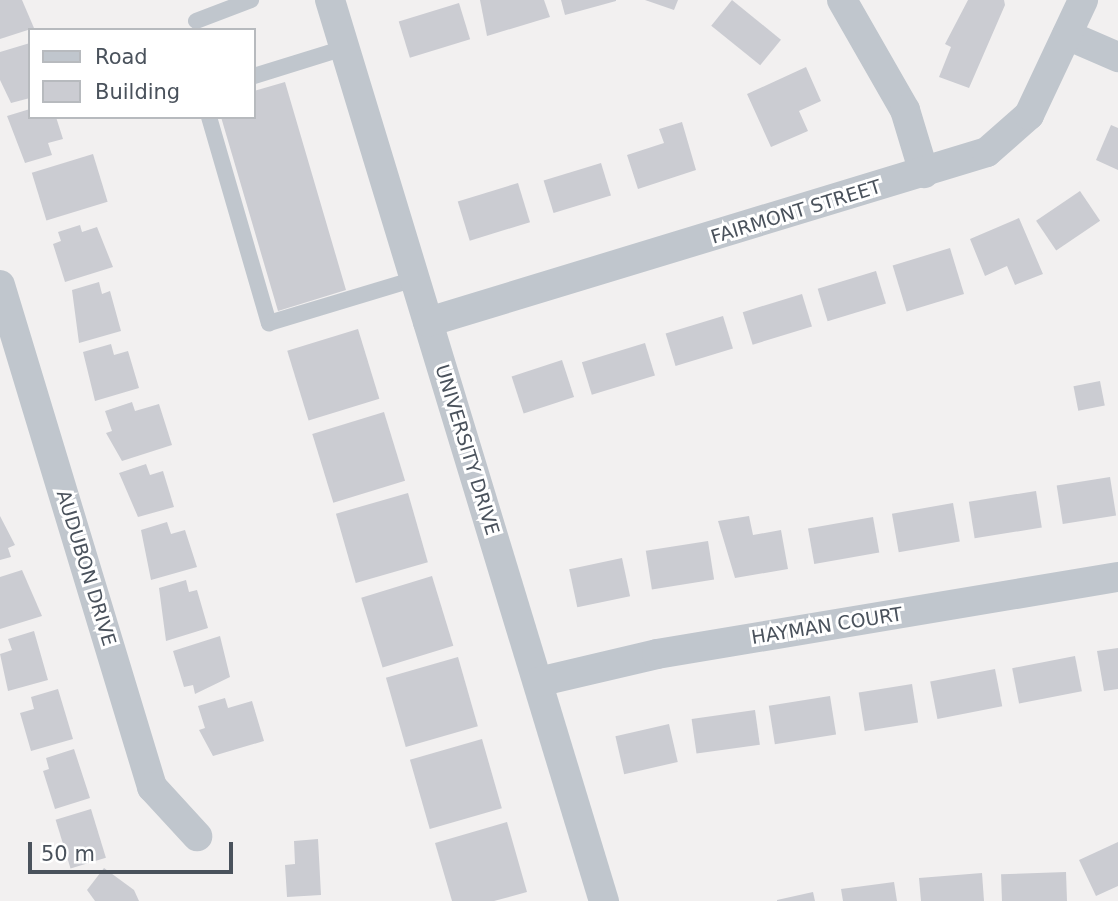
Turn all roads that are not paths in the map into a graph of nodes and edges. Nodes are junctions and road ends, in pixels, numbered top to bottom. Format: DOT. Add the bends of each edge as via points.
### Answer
graph roads {
  1 [pos="251,0"];
  2 [pos="330,0"];
  3 [pos="842,0"];
  4 [pos="1083,0"];
  5 [pos="196,21"];
  6 [pos="1067,35"];
  7 [pos="344,48"];
  8 [pos="1118,57"];
  9 [pos="256,75"];
  10 [pos="210,119"];
  11 [pos="924,173"];
  12 [pos="415,279"];
  13 [pos="0,285"];
  14 [pos="428,322"];
  15 [pos="1118,577"];
  16 [pos="538,682"];
  17 [pos="197,836"];
  18 [pos="604,901"];
  1 -- 5 [label="lane"];
  2 -- 7 [label="street, UNIVERSITY DRIVE"];
  3 -- 11 [label="street" via="867,33 905,110"];
  4 -- 6 [label="street, FAIRMONT STREET"];
  6 -- 8 [label="street"];
  6 -- 11 [label="street, FAIRMONT STREET" via="1043,90 1009,137 987,152"];
  7 -- 9 [label="lane"];
  7 -- 12 [label="street, UNIVERSITY DRIVE"];
  10 -- 12 [label="lane" via="269,323"];
  11 -- 14 [label="street, FAIRMONT STREET"];
  12 -- 14 [label="street, UNIVERSITY DRIVE"];
  13 -- 17 [label="street, AUDUBON DRIVE" via="152,787"];
  14 -- 16 [label="street, UNIVERSITY DRIVE"];
  15 -- 16 [label="street, HAYMAN COURT" via="657,654"];
  16 -- 18 [label="street, UNIVERSITY DRIVE"];
}
